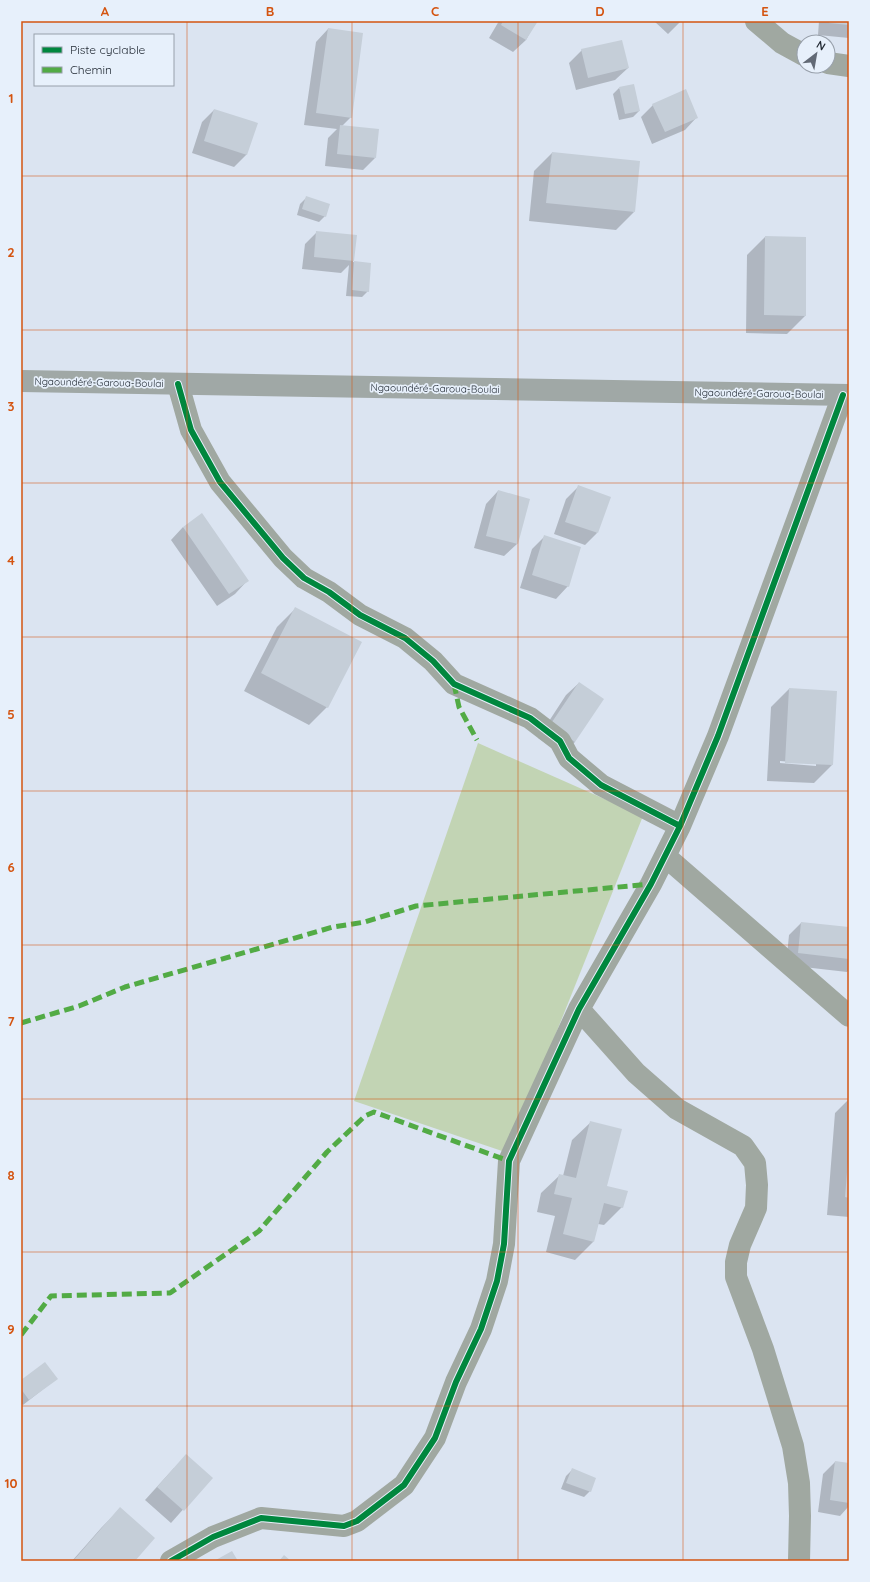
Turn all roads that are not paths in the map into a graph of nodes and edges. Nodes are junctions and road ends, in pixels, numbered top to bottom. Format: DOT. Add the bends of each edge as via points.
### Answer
graph roads {
  1 [pos="756,21"];
  2 [pos="796,51"];
  3 [pos="836,64"];
  4 [pos="849,66"];
  5 [pos="21,381"];
  6 [pos="178,384"];
  7 [pos="846,395"];
  8 [pos="680,826"];
  9 [pos="665,856"];
  10 [pos="578,1009"];
  11 [pos="849,1016"];
  12 [pos="171,1561"];
  13 [pos="799,1561"];
  1 -- 2 [label="street" via="782,43"];
  3 -- 4 [label="street"];
  5 -- 6 [label="highway, Ngaoundéré-Garoua-Boulai"];
  6 -- 7 [label="highway, Ngaoundéré-Garoua-Boulai"];
  6 -- 8 [label="street" via="191,430 220,482 283,558 304,578 360,615 405,638 433,661 454,684 530,718 560,741 569,758 601,785"];
  7 -- 8 [label="street" via="718,736"];
  8 -- 9 [label="street"];
  9 -- 10 [label="street"];
  9 -- 11 [label="street"];
  10 -- 12 [label="street" via="510,1161 504,1244 497,1281 481,1329 456,1382 435,1438 404,1485 358,1521 344,1526 261,1518 212,1537"];
  10 -- 13 [label="street" via="642,1078 677,1109 743,1146 755,1163 756,1208 740,1245 736,1277 763,1349 793,1446 799,1483"];
}
